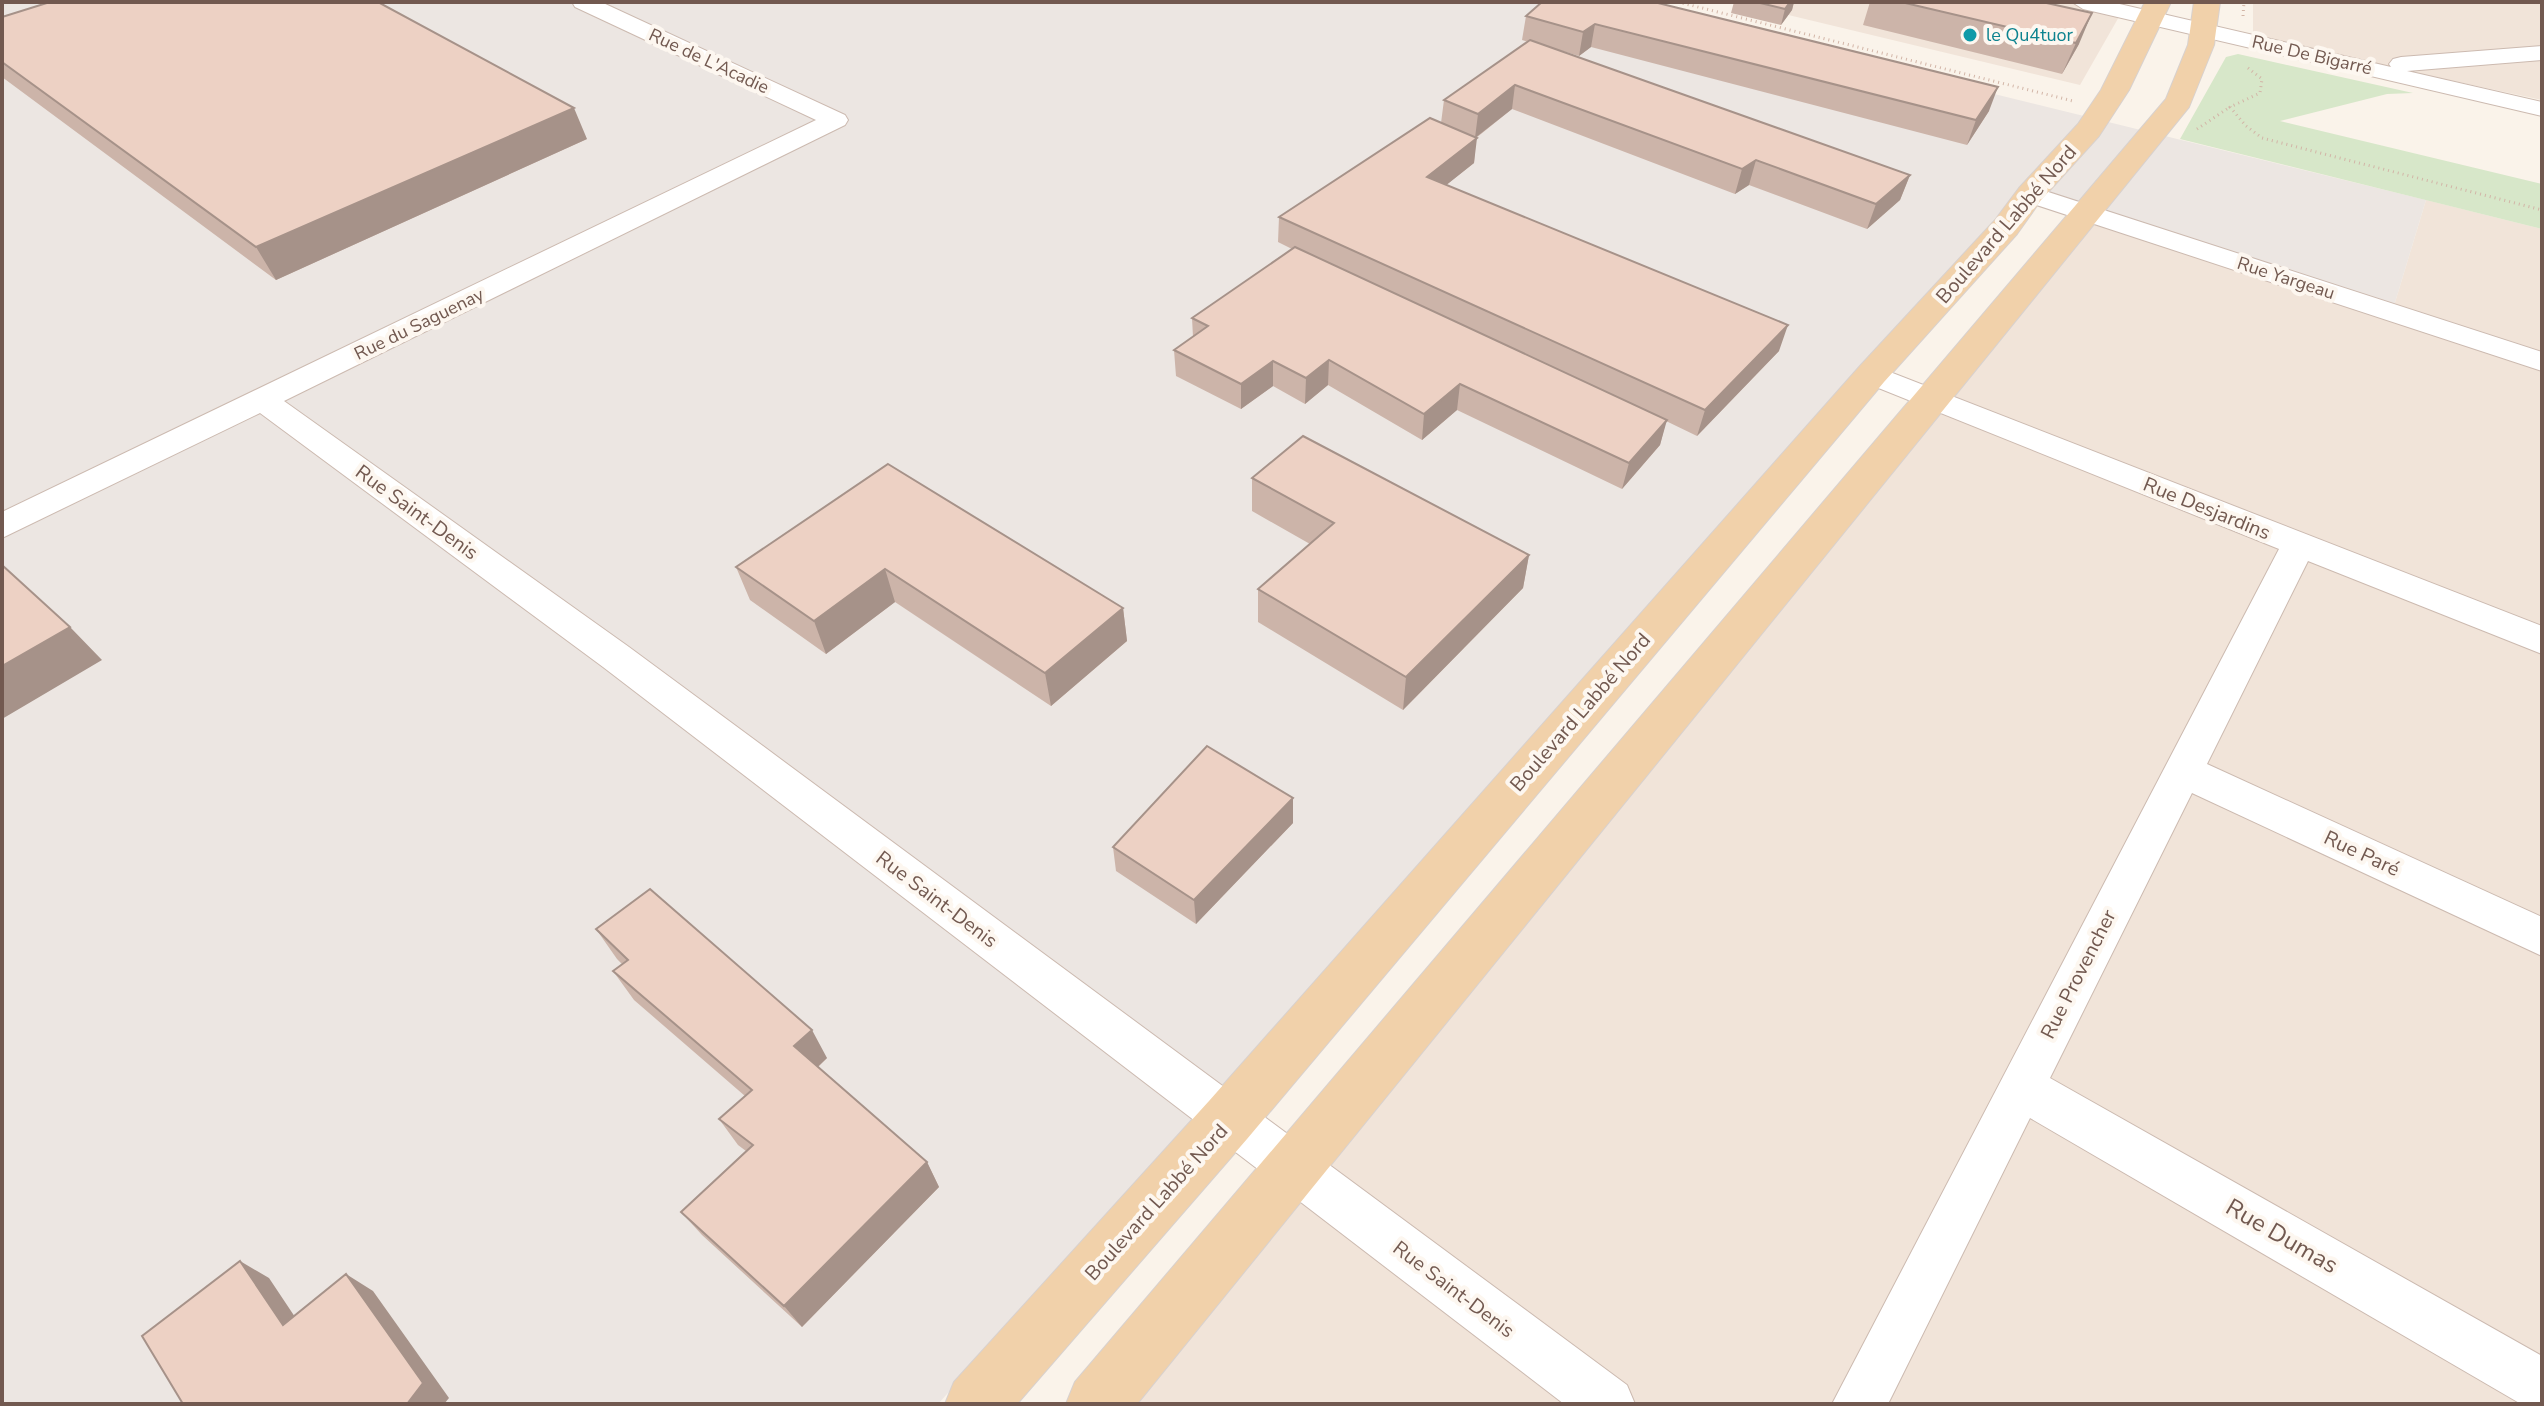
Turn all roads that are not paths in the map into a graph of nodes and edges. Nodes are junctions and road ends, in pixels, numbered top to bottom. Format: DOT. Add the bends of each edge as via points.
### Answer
graph roads {
  1 [pos="583,2"];
  2 [pos="2083,2"];
  3 [pos="2155,10"];
  4 [pos="2206,16"];
  5 [pos="2542,53"];
  6 [pos="2363,67"];
  7 [pos="2542,109"];
  8 [pos="836,120"];
  9 [pos="2030,194"];
  10 [pos="2083,212"];
  11 [pos="2542,362"];
  12 [pos="1872,374"];
  13 [pos="1934,399"];
  14 [pos="262,400"];
  15 [pos="2,526"];
  16 [pos="2299,544"];
  17 [pos="2542,641"];
  18 [pos="2182,770"];
  19 [pos="2542,937"];
  20 [pos="2021,1087"];
  21 [pos="1228,1120"];
  22 [pos="1294,1170"];
  23 [pos="2542,1386"];
  24 [pos="976,1404"];
  25 [pos="1097,1404"];
  26 [pos="1608,1404"];
  27 [pos="1859,1404"];
  1 -- 8 [label="street, Rue de L'Acadie"];
  2 -- 3 [label="street, Rue De Bigarré"];
  3 -- 4 [label="street, Rue De Bigarré"];
  3 -- 9 [label="main road, Boulevard Labbé Nord" via="2089,130"];
  4 -- 6 [label="street, Rue De Bigarré"];
  4 -- 10 [label="main road" via="2194,69 2179,101"];
  5 -- 6 [label="street"];
  6 -- 7 [label="street, Rue De Bigarré"];
  8 -- 14 [label="street, Rue du Saguenay"];
  9 -- 10 [label="street, Rue Yargeau"];
  9 -- 12 [label="main road, Boulevard Labbé Nord"];
  10 -- 11 [label="street, Rue Yargeau"];
  10 -- 13 [label="main road"];
  12 -- 13 [label="street, Rue Desjardins"];
  12 -- 21 [label="main road, Boulevard Labbé Nord"];
  13 -- 16 [label="street, Rue Desjardins"];
  13 -- 22 [label="main road"];
  14 -- 15 [label="street, Rue du Saguenay"];
  14 -- 21 [label="street, Rue Saint-Denis" via="616,657"];
  16 -- 17 [label="street, Rue Desjardins"];
  16 -- 18 [label="street, Rue Provencher"];
  18 -- 19 [label="street, Rue Paré"];
  18 -- 20 [label="street, Rue Provencher"];
  20 -- 23 [label="street, Rue Dumas"];
  20 -- 27 [label="street, Rue Provencher"];
  21 -- 22 [label="street, Rue Saint-Denis"];
  21 -- 24 [label="main road, Boulevard Labbé Nord"];
  22 -- 25 [label="main road"];
  22 -- 26 [label="street, Rue Saint-Denis"];
}
